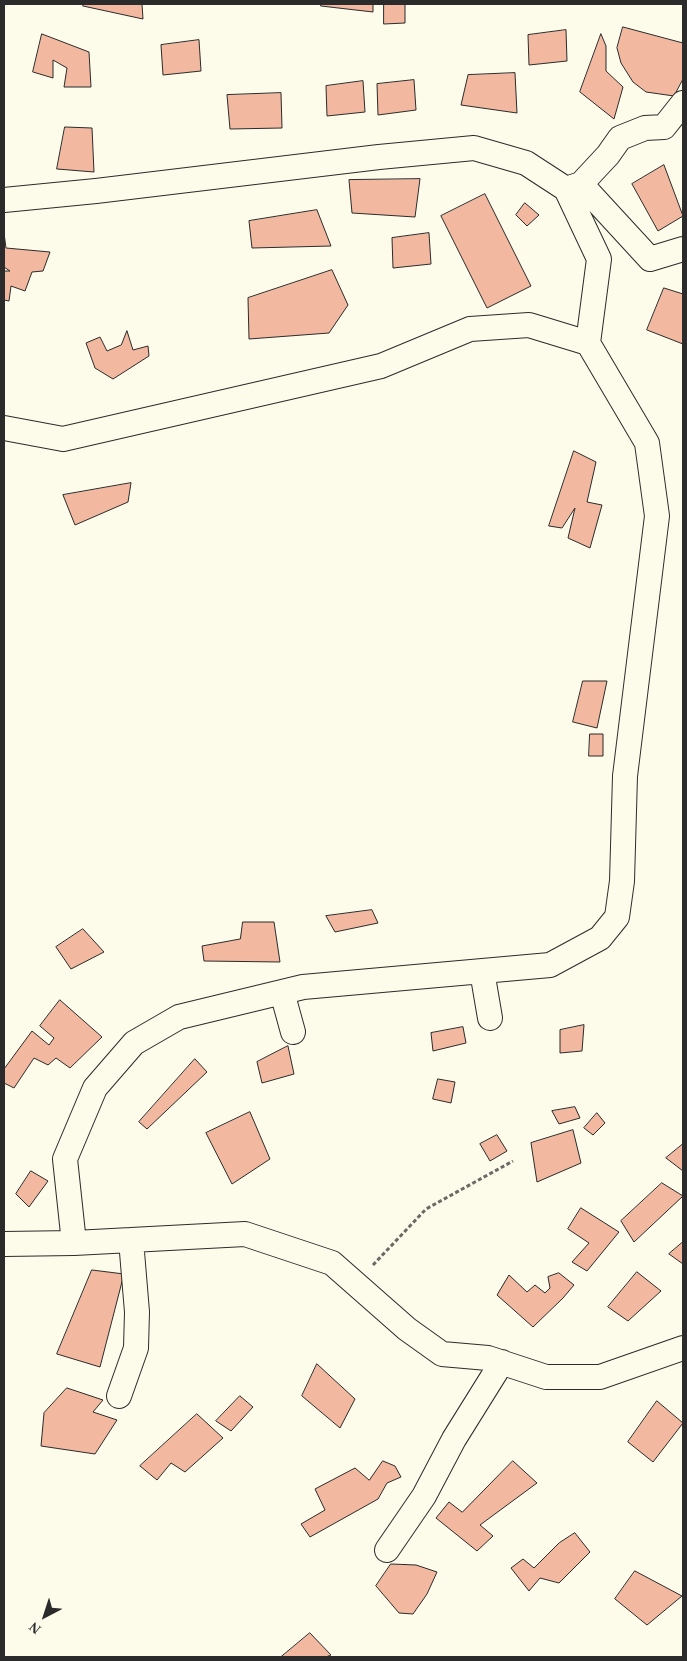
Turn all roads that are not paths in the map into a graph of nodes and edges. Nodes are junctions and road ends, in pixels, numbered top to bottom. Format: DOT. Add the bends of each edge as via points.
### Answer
graph roads {
  1 [pos="683,103"];
  2 [pos="573,187"];
  3 [pos="4,200"];
  4 [pos="683,249"];
  5 [pos="588,342"];
  6 [pos="4,428"];
  7 [pos="482,971"];
  8 [pos="282,992"];
  9 [pos="490,1018"];
  10 [pos="293,1032"];
  11 [pos="131,1240"];
  12 [pos="74,1243"];
  13 [pos="4,1244"];
  14 [pos="683,1348"];
  15 [pos="502,1362"];
  16 [pos="119,1396"];
  17 [pos="387,1550"];
  1 -- 2 [label="street" via="664,127 645,128 620,138 608,155"];
  2 -- 3 [label="street" via="526,163 474,148"];
  2 -- 4 [label="street" via="650,259"];
  2 -- 5 [label="street" via="599,259"];
  5 -- 6 [label="street" via="529,325 470,329 381,366 63,439"];
  5 -- 7 [label="street" via="647,443 657,516 625,776 622,881 617,917 600,938 550,965"];
  7 -- 8 [label="street" via="303,987"];
  7 -- 9 [label="street"];
  8 -- 10 [label="street"];
  8 -- 12 [label="street" via="179,1016 134,1043 96,1088 65,1159"];
  11 -- 12 [label="street"];
  11 -- 15 [label="street" via="245,1234 332,1263 407,1329 442,1354"];
  11 -- 16 [label="street" via="137,1312 136,1348"];
  12 -- 13 [label="street"];
  14 -- 15 [label="street" via="600,1377 546,1377"];
  15 -- 17 [label="street" via="454,1439 424,1496"];
}
